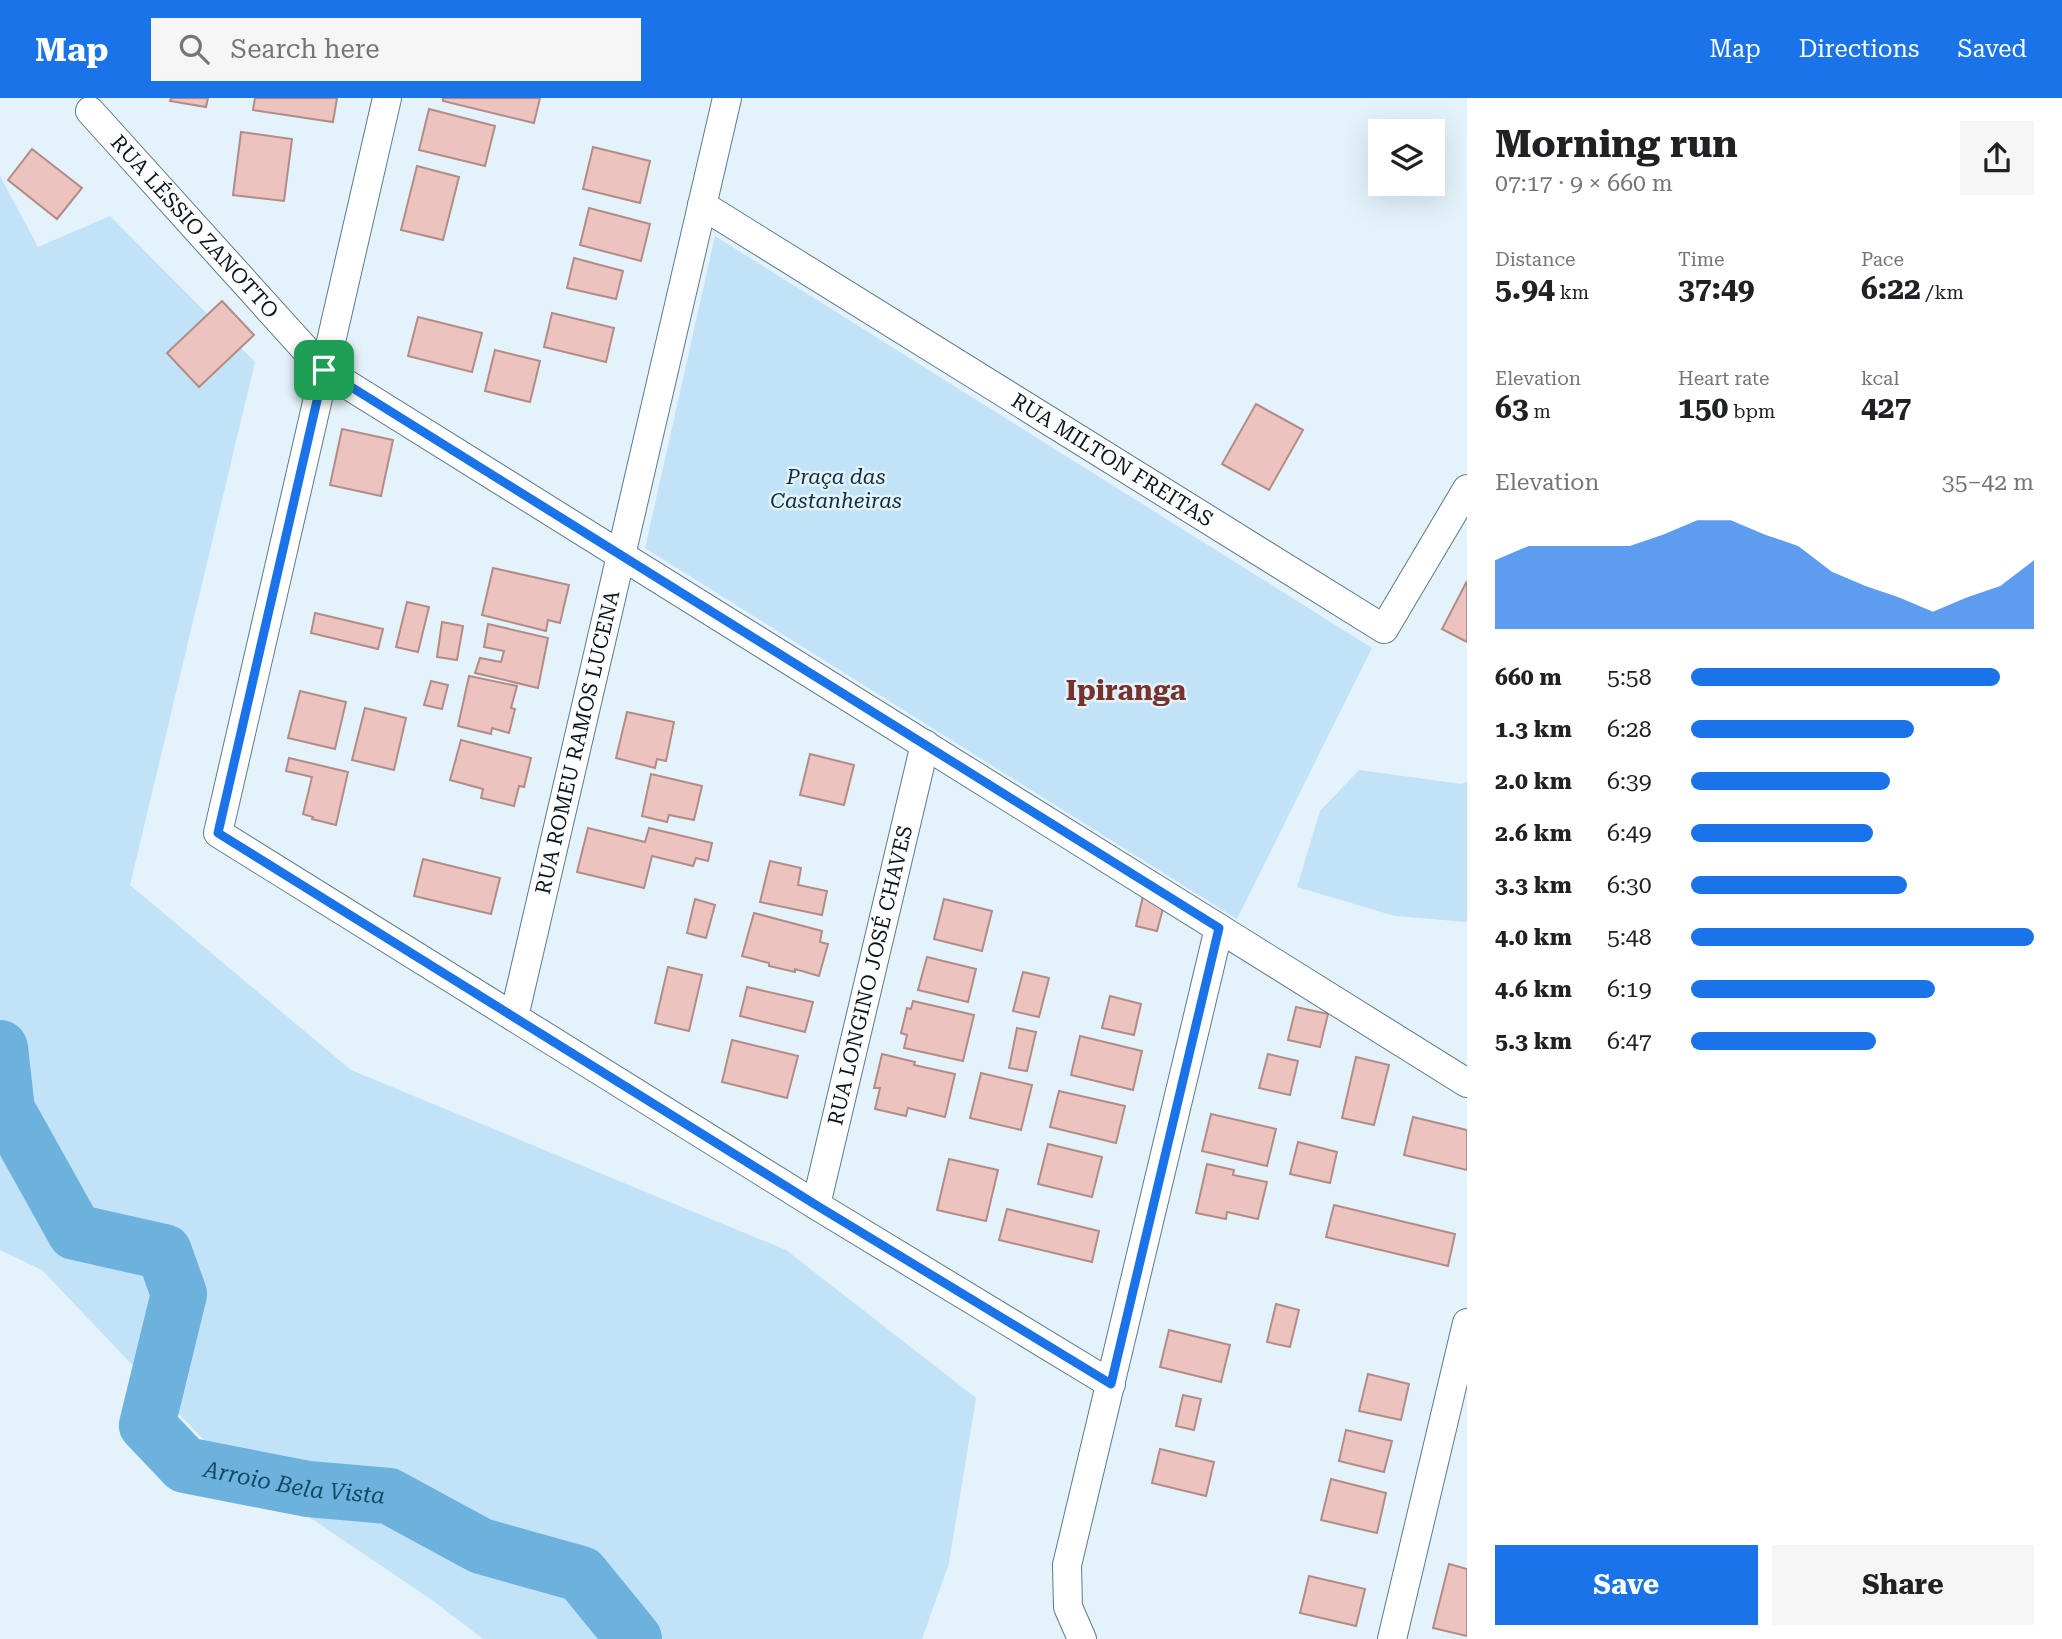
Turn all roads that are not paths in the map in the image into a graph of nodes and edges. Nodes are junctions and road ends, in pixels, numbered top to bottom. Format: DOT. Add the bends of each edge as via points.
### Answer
graph roads {
  1 [pos="387,98"];
  2 [pos="727,98"];
  3 [pos="90,111"];
  4 [pos="702,205"];
  5 [pos="324,370"];
  6 [pos="1467,489"];
  7 [pos="622,555"];
  8 [pos="925,744"];
  9 [pos="1219,928"];
  10 [pos="514,1017"];
  11 [pos="1467,1083"];
  12 [pos="816,1205"];
  13 [pos="1467,1323"];
  14 [pos="1111,1384"];
  15 [pos="1082,1639"];
  16 [pos="1392,1639"];
  1 -- 5 [label="street"];
  2 -- 4 [label="street, RUA ROMEU RAMOS LUCENA"];
  3 -- 5 [label="street, RUA LÉSSIO ZANOTTO"];
  4 -- 6 [label="street, RUA MILTON FREITAS" via="1384,629"];
  4 -- 7 [label="street, RUA ROMEU RAMOS LUCENA"];
  5 -- 7 [label="street, RUA LÉSSIO ZANOTTO"];
  5 -- 10 [label="street" via="218,833"];
  7 -- 8 [label="street, RUA LÉSSIO ZANOTTO"];
  7 -- 10 [label="street, RUA ROMEU RAMOS LUCENA"];
  8 -- 9 [label="street, RUA LÉSSIO ZANOTTO"];
  8 -- 12 [label="street, RUA LONGINO JOSÉ CHAVES"];
  9 -- 11 [label="street, RUA LÉSSIO ZANOTTO"];
  9 -- 14 [label="street"];
  10 -- 12 [label="street"];
  12 -- 14 [label="street"];
  13 -- 16 [label="street"];
  14 -- 15 [label="street" via="1067,1565 1068,1607"];
}
